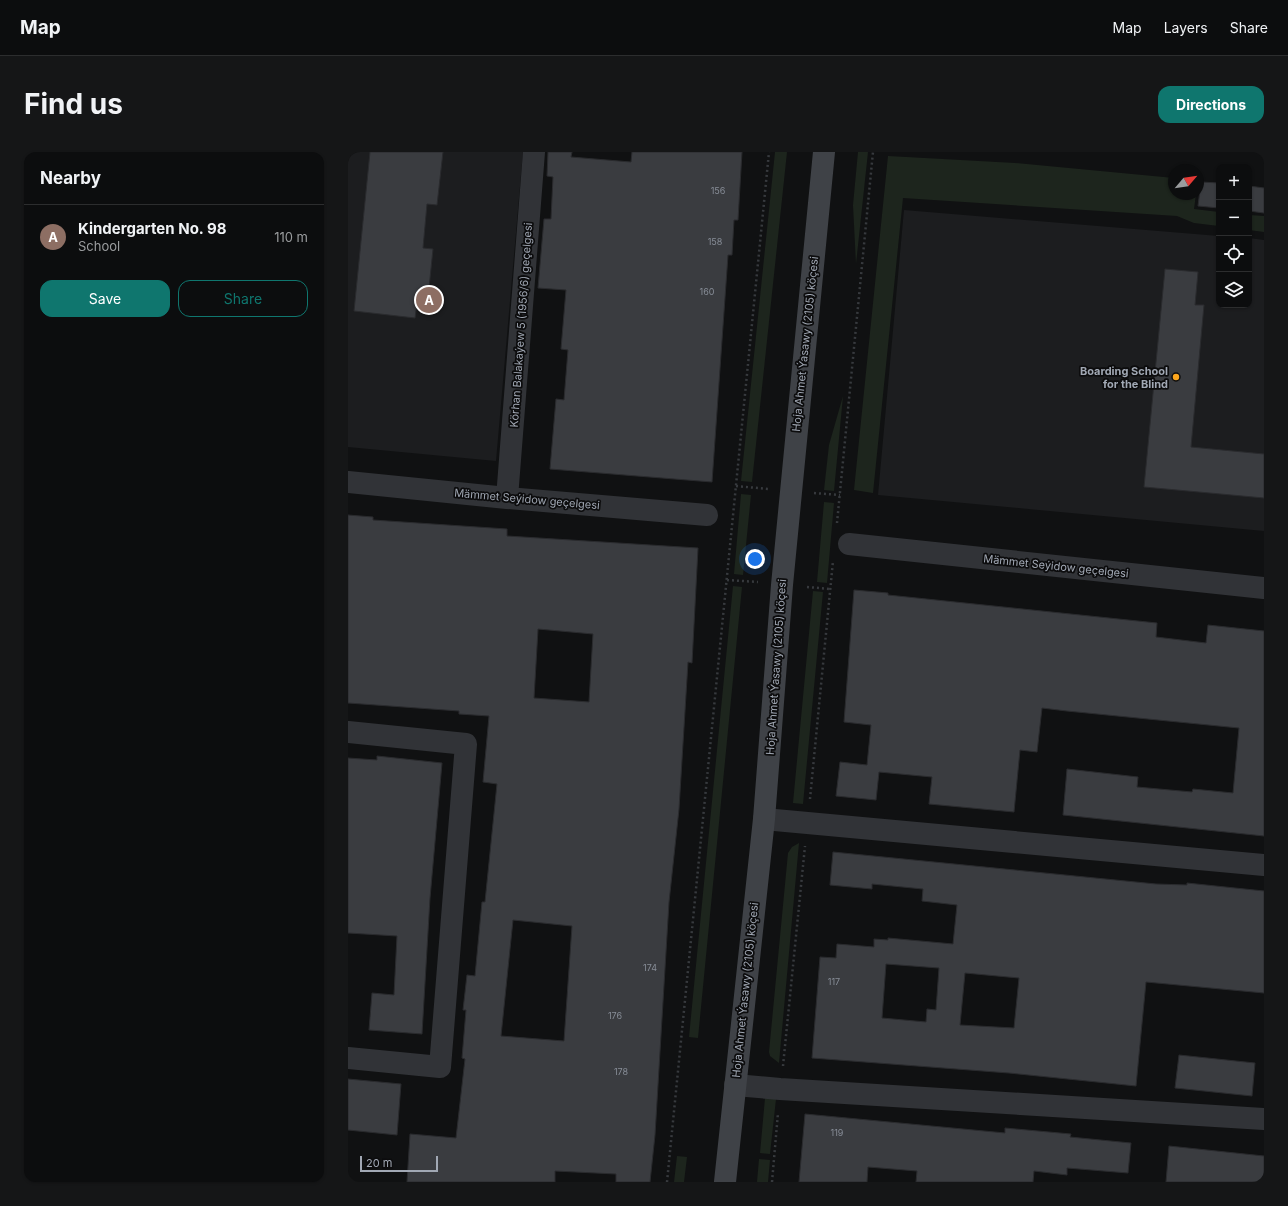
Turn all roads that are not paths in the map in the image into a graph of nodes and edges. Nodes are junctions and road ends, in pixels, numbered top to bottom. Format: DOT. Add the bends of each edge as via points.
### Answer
graph roads {
  1 [pos="534,152"];
  2 [pos="824,152"];
  3 [pos="348,482"];
  4 [pos="507,498"];
  5 [pos="707,515"];
  6 [pos="840,543"];
  7 [pos="1264,588"];
  8 [pos="348,732"];
  9 [pos="764,819"];
  10 [pos="1264,865"];
  11 [pos="348,1058"];
  12 [pos="735,1085"];
  13 [pos="1264,1119"];
  14 [pos="725,1182"];
  1 -- 4 [label="street, Körhan Balakaýew 5 (1956/6) geçelgesi"];
  2 -- 9 [label="street, Hoja Ahmet Ýasawy (2105) köçesi" via="782,585"];
  3 -- 4 [label="street, Mämmet Seýidow geçelgesi"];
  4 -- 5 [label="street, Mämmet Seýidow geçelgesi"];
  6 -- 7 [label="street, Mämmet Seýidow geçelgesi"];
  8 -- 11 [label="street" via="466,744 440,1067"];
  9 -- 10 [label="street"];
  9 -- 12 [label="street, Hoja Ahmet Ýasawy (2105) köçesi"];
  12 -- 13 [label="street"];
  12 -- 14 [label="street, Hoja Ahmet Ýasawy (2105) köçesi"];
}
